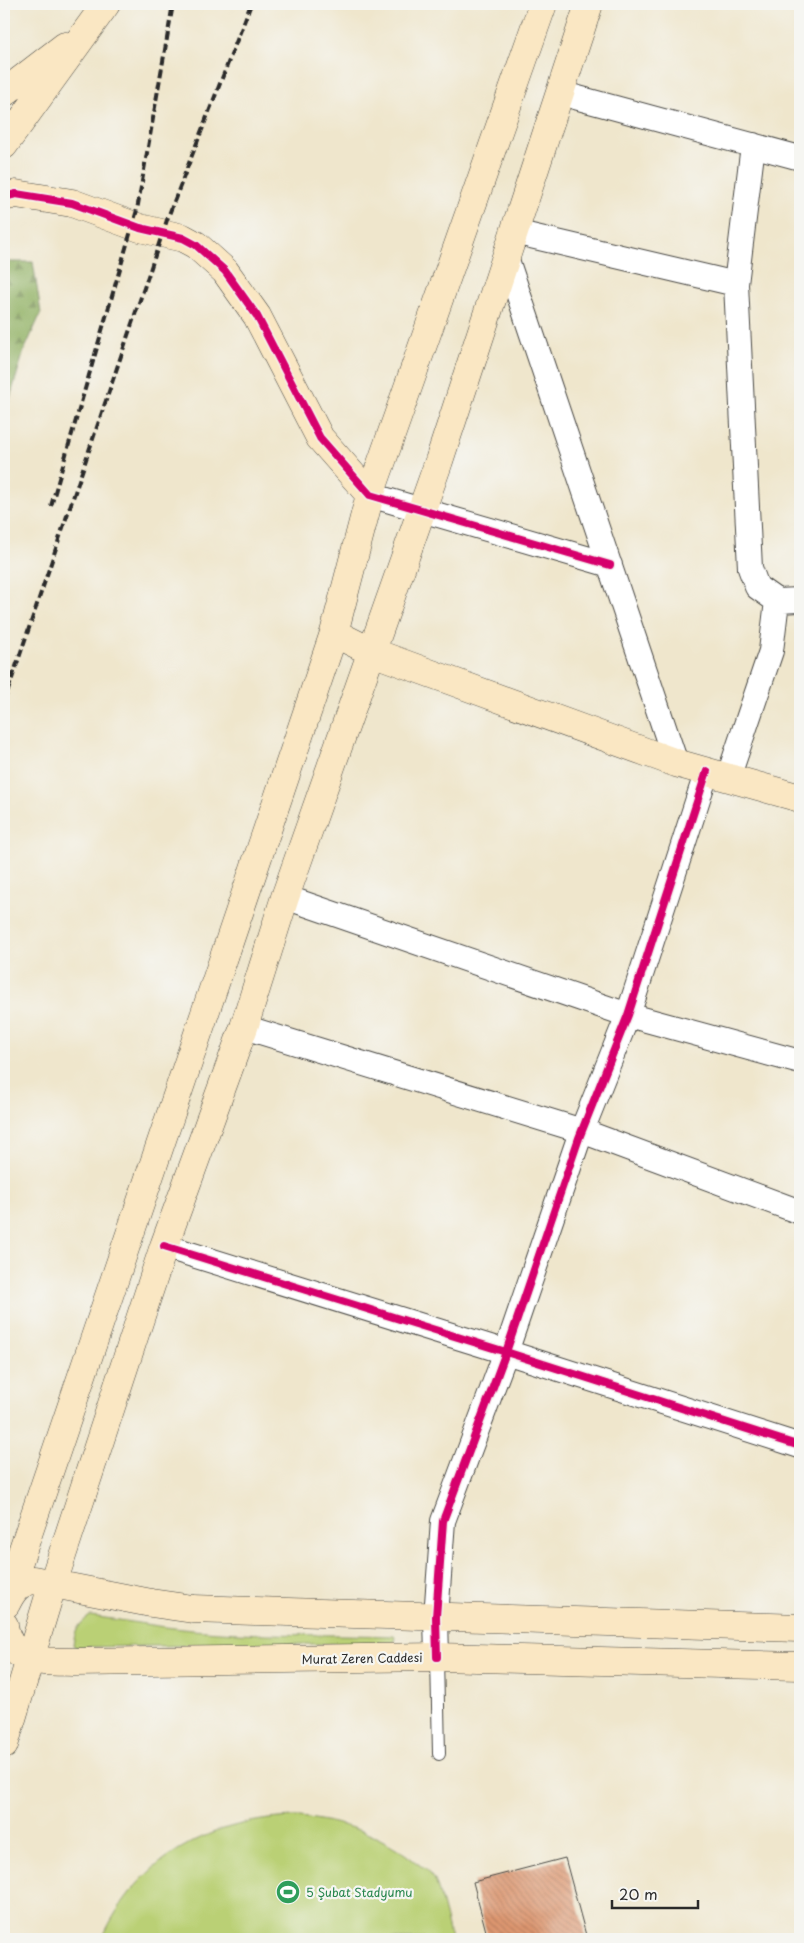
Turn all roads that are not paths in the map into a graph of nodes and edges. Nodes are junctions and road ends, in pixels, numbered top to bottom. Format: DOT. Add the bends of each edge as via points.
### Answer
graph roads {
  1 [pos="106,4"];
  2 [pos="542,4"];
  3 [pos="589,4"];
  4 [pos="90,27"];
  5 [pos="4,93"];
  6 [pos="560,93"];
  7 [pos="4,145"];
  8 [pos="753,145"];
  9 [pos="800,158"];
  10 [pos="8,192"];
  11 [pos="514,232"];
  12 [pos="506,257"];
  13 [pos="736,284"];
  14 [pos="370,496"];
  15 [pos="422,510"];
  16 [pos="610,565"];
  17 [pos="789,601"];
  18 [pos="334,633"];
  19 [pos="372,652"];
  20 [pos="676,763"];
  21 [pos="717,774"];
  22 [pos="800,798"];
  23 [pos="285,897"];
  24 [pos="628,1015"];
  25 [pos="244,1027"];
  26 [pos="800,1062"];
  27 [pos="582,1131"];
  28 [pos="800,1212"];
  29 [pos="164,1246"];
  30 [pos="506,1352"];
  31 [pos="800,1446"];
  32 [pos="53,1583"];
  33 [pos="4,1606"];
  34 [pos="436,1617"];
  35 [pos="4,1625"];
  36 [pos="800,1628"];
  37 [pos="436,1657"];
  38 [pos="30,1660"];
  39 [pos="800,1666"];
  40 [pos="4,1745"];
  41 [pos="439,1754"];
  1 -- 4 [label="main road"];
  2 -- 14 [label="main road"];
  3 -- 6 [label="main road"];
  4 -- 5 [label="main road"];
  4 -- 7 [label="main road"];
  6 -- 8 [label="street"];
  6 -- 11 [label="main road"];
  8 -- 9 [label="street"];
  8 -- 13 [label="street"];
  10 -- 14 [label="main road" via="72,202 196,245 225,271 257,316 320,438"];
  11 -- 12 [label="main road"];
  11 -- 13 [label="street"];
  12 -- 15 [label="main road"];
  12 -- 16 [label="street"];
  13 -- 17 [label="street" via="750,568 758,587"];
  14 -- 15 [label="street"];
  14 -- 18 [label="main road"];
  15 -- 16 [label="street"];
  15 -- 19 [label="main road"];
  16 -- 20 [label="street"];
  17 -- 21 [label="street"];
  18 -- 19 [label="main road"];
  18 -- 33 [label="main road"];
  19 -- 20 [label="main road"];
  19 -- 23 [label="main road"];
  20 -- 21 [label="main road"];
  21 -- 22 [label="main road"];
  21 -- 24 [label="street"];
  23 -- 24 [label="street"];
  23 -- 25 [label="main road"];
  24 -- 26 [label="street"];
  24 -- 27 [label="street"];
  25 -- 27 [label="street"];
  25 -- 29 [label="main road"];
  27 -- 28 [label="street"];
  27 -- 30 [label="street"];
  29 -- 30 [label="street"];
  29 -- 32 [label="main road"];
  30 -- 31 [label="street"];
  30 -- 34 [label="street" via="443,1521"];
  32 -- 33 [label="main road" via="32,1580 22,1583"];
  32 -- 34 [label="main road" via="193,1609"];
  32 -- 38 [label="main road"];
  34 -- 36 [label="main road"];
  34 -- 37 [label="street"];
  35 -- 38 [label="main road" via="9,1644"];
  37 -- 38 [label="main road, Murat Zeren Caddesi"];
  37 -- 39 [label="main road, Murat Zeren Caddesi"];
  37 -- 41 [label="lane"];
  38 -- 40 [label="main road"];
}
